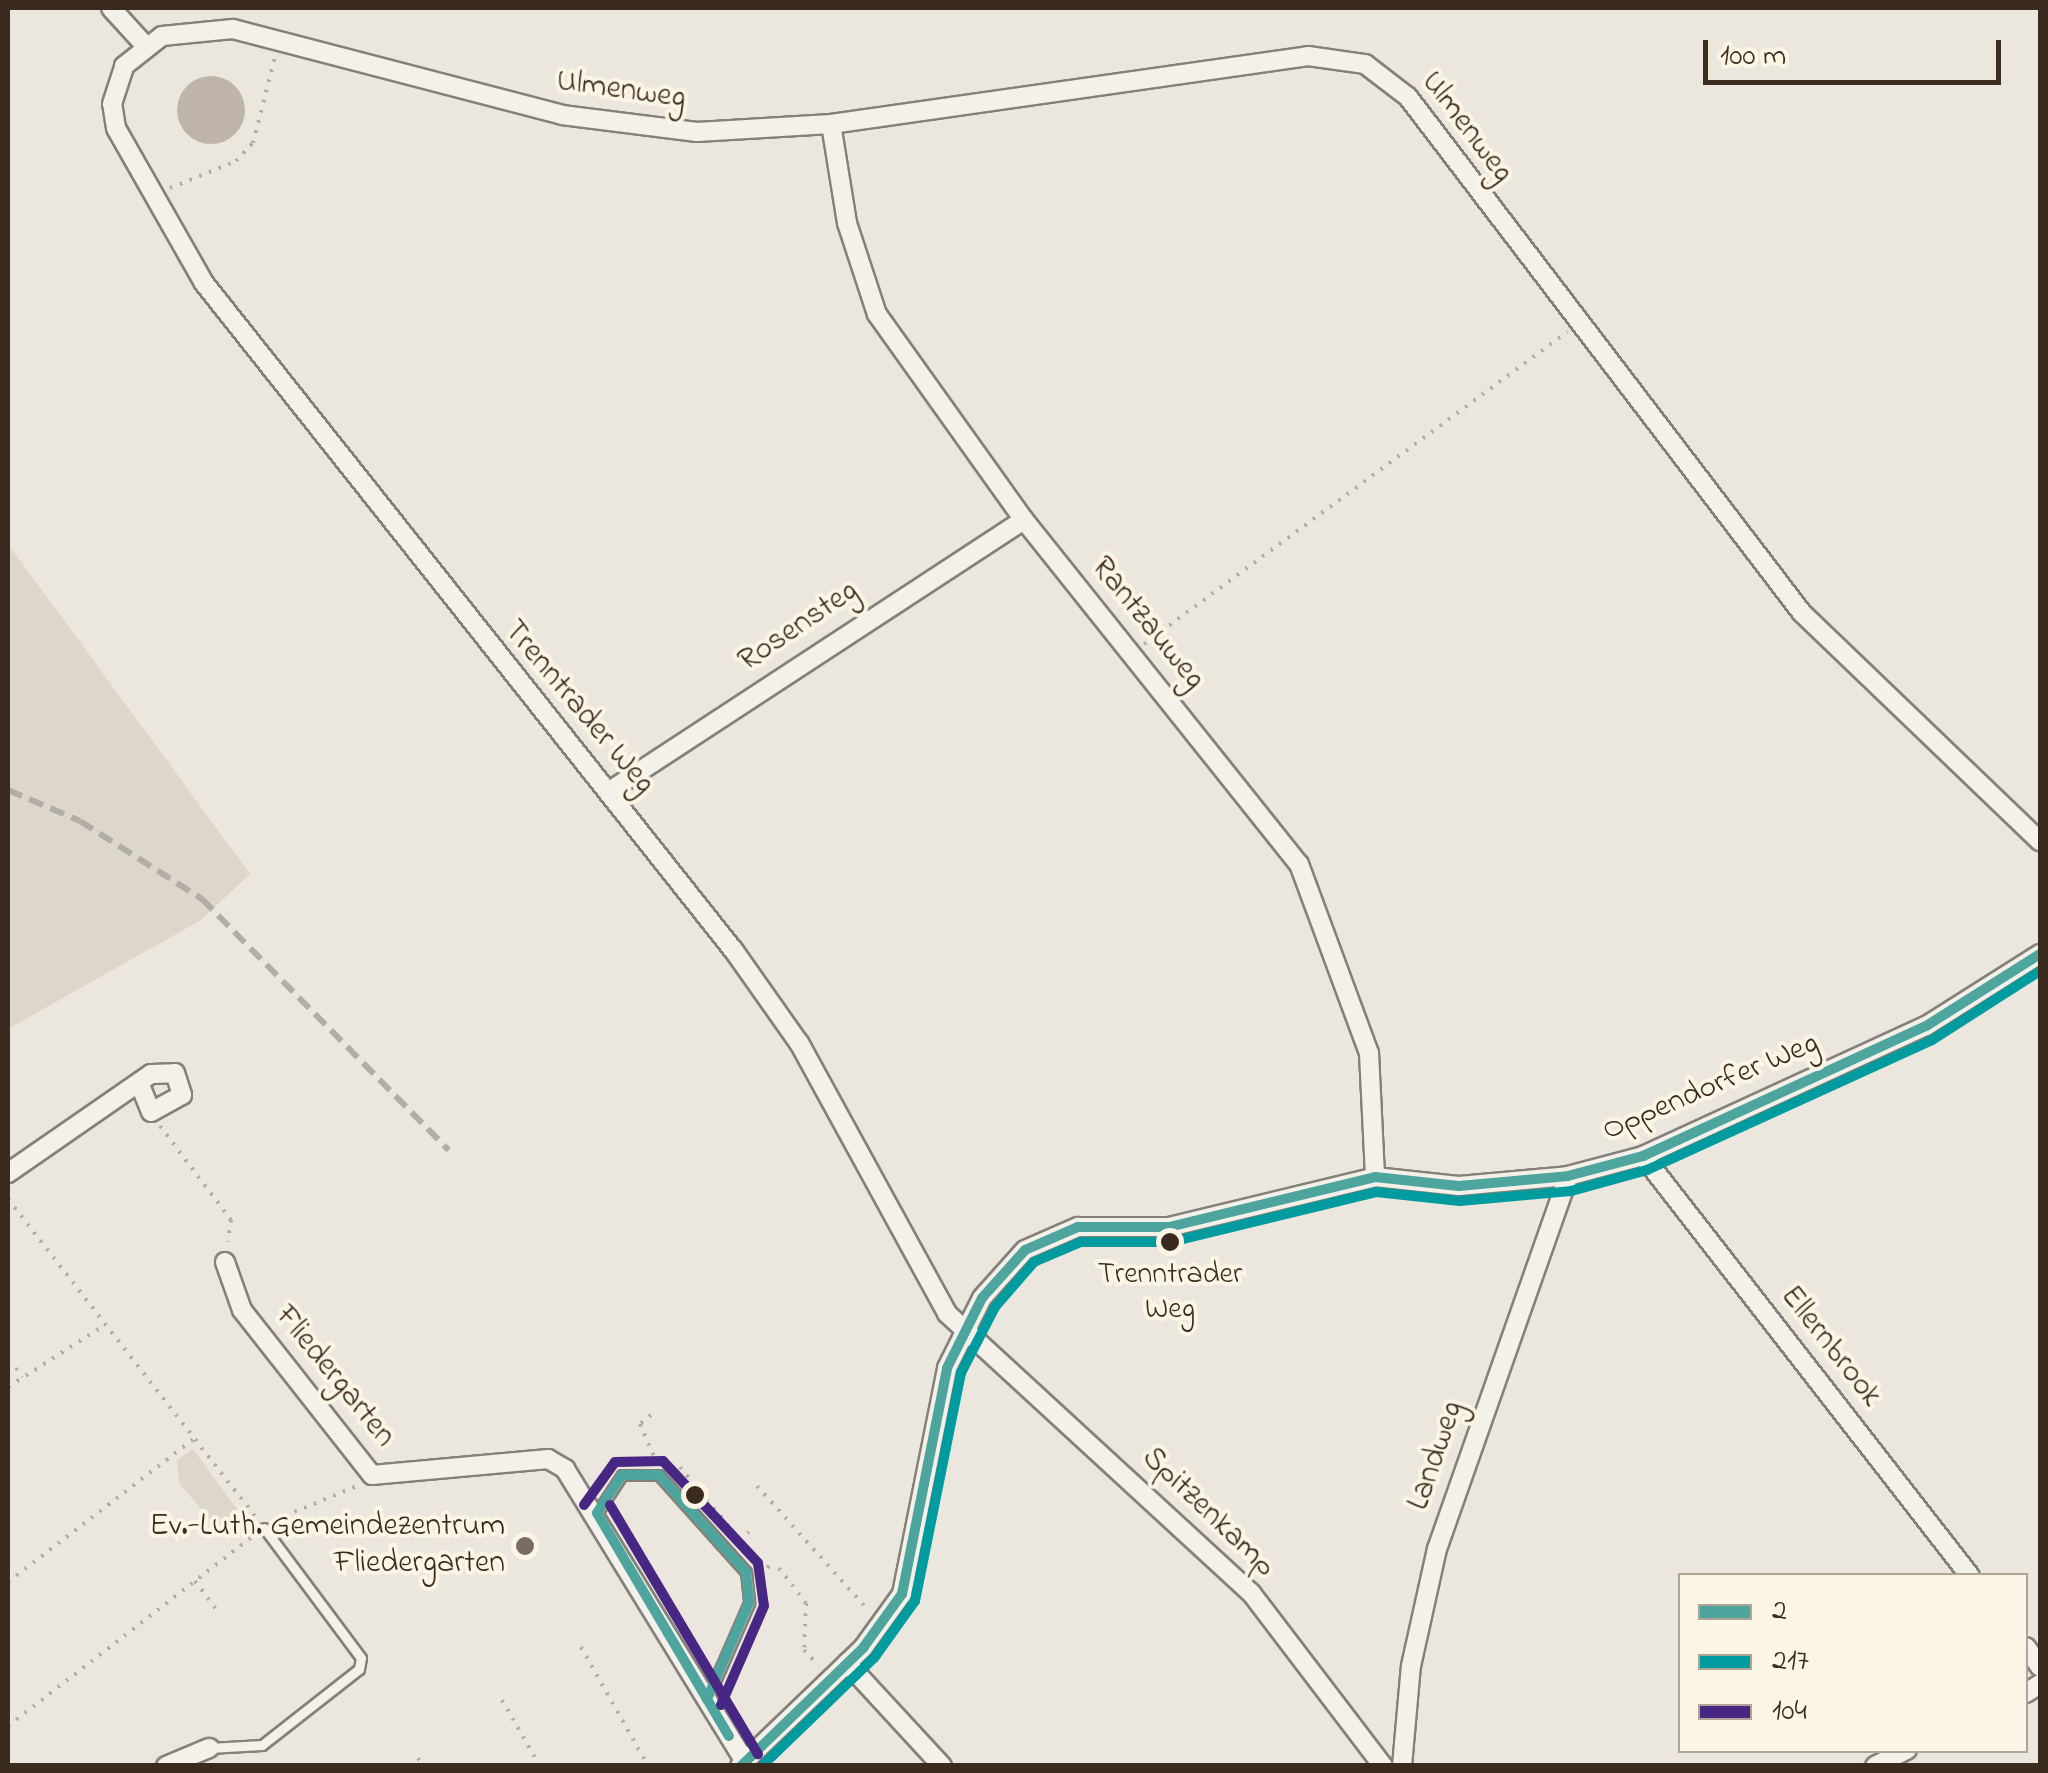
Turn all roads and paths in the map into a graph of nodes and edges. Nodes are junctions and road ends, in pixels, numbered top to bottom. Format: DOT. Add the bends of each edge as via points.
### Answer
graph roads {
  1 [pos="111,8"];
  2 [pos="276,39"];
  3 [pos="143,44"];
  4 [pos="831,124"];
  5 [pos="147,196"];
  6 [pos="1576,326"];
  7 [pos="1024,520"];
  8 [pos="1132,652"];
  9 [pos="611,790"];
  10 [pos="2040,841"];
  11 [pos="2040,954"];
  12 [pos="139,1084"];
  13 [pos="151,1112"];
  14 [pos="1643,1156"];
  15 [pos="8,1173"];
  16 [pos="1374,1176"];
  17 [pos="1568,1176"];
  18 [pos="8,1200"];
  19 [pos="225,1262"];
  20 [pos="105,1325"];
  21 [pos="964,1329"];
  22 [pos="16,1368"];
  23 [pos="22,1377"];
  24 [pos="8,1386"];
  25 [pos="651,1414"];
  26 [pos="194,1439"];
  27 [pos="651,1439"];
  28 [pos="372,1475"];
  29 [pos="757,1486"];
  30 [pos="597,1514"];
  31 [pos="264,1528"];
  32 [pos="774,1561"];
  33 [pos="780,1568"];
  34 [pos="767,1569"];
  35 [pos="1968,1573"];
  36 [pos="196,1581"];
  37 [pos="8,1582"];
  38 [pos="219,1612"];
  39 [pos="881,1623"];
  40 [pos="581,1647"];
  41 [pos="847,1663"];
  42 [pos="818,1665"];
  43 [pos="707,1699"];
  44 [pos="502,1700"];
  45 [pos="8,1726"];
  46 [pos="209,1748"];
  47 [pos="1901,1753"];
  48 [pos="418,1758"];
  49 [pos="746,1761"];
  50 [pos="166,1766"];
  51 [pos="424,1766"];
  52 [pos="540,1766"];
  53 [pos="648,1766"];
  54 [pos="942,1766"];
  55 [pos="1383,1766"];
  56 [pos="1402,1766"];
  57 [pos="1875,1766"];
  1 -- 3 [label="street"];
  2 -- 3 [label="street, Ulmenweg" via="201,29"];
  2 -- 4 [label="street, Ulmenweg" via="609,124 696,132"];
  2 -- 5 [label="path" via="253,143 236,161"];
  3 -- 5 [label="street, Trenntrader Weg" via="112,104"];
  4 -- 6 [label="street, Ulmenweg" via="1338,56 1387,76 1408,97"];
  4 -- 7 [label="street, Rantzauweg" via="853,249 878,314"];
  5 -- 9 [label="street, Trenntrader Weg" via="320,437"];
  6 -- 8 [label="path"];
  6 -- 10 [label="street, Ulmenweg" via="1802,614"];
  7 -- 8 [label="street, Rantzauweg"];
  7 -- 9 [label="street, Rosensteg"];
  8 -- 16 [label="street, Rantzauweg" via="1300,864 1326,916 1369,1054"];
  9 -- 21 [label="street, Trenntrader Weg" via="798,1044"];
  11 -- 14 [label="street, Oppendorfer Weg" via="1926,1026"];
  12 -- 13 [label="street"];
  12 -- 13 [label="street" via="163,1069 181,1084 175,1104"];
  12 -- 15 [label="street"];
  13 -- 19 [label="path" via="231,1220"];
  14 -- 17 [label="street, Oppendorfer Weg"];
  14 -- 35 [label="street, Ellernbrook"];
  16 -- 17 [label="street, Oppendorfer Weg" via="1459,1186"];
  16 -- 21 [label="street, Oppendorfer Weg" via="1282,1206 1050,1238 1001,1270"];
  17 -- 56 [label="street, Landweg" via="1438,1549 1411,1666"];
  18 -- 20 [label="path"];
  19 -- 28 [label="street, Fliedergarten" via="242,1310"];
  20 -- 23 [label="path"];
  20 -- 26 [label="path"];
  21 -- 39 [label="street, Oppendorfer Weg" via="934,1414 917,1556"];
  21 -- 55 [label="street, Spitzenkamp" via="1251,1593"];
  22 -- 23 [label="path"];
  23 -- 24 [label="path"];
  25 -- 27 [label="path" via="640,1424"];
  26 -- 31 [label="path"];
  26 -- 37 [label="path"];
  28 -- 30 [label="street, Fliedergarten" via="548,1459"];
  28 -- 31 [label="path"];
  29 -- 39 [label="path"];
  30 -- 43 [label="street, Fliedergarten"];
  30 -- 43 [label="lane" via="622,1476 659,1475 746,1572 749,1603"];
  31 -- 36 [label="path"];
  31 -- 46 [label="lane" via="362,1658 360,1670 262,1745"];
  32 -- 34 [label="path"];
  33 -- 42 [label="path" via="806,1603 804,1650"];
  36 -- 38 [label="path"];
  36 -- 45 [label="path"];
  39 -- 41 [label="street, Oppendorfer Weg"];
  40 -- 53 [label="path"];
  41 -- 49 [label="street, Oppendorfer Weg"];
  41 -- 54 [label="street"];
  43 -- 49 [label="street, Fliedergarten"];
  44 -- 52 [label="path"];
  46 -- 50 [label="street"];
  47 -- 57 [label="street"];
  48 -- 51 [label="path"];
}
